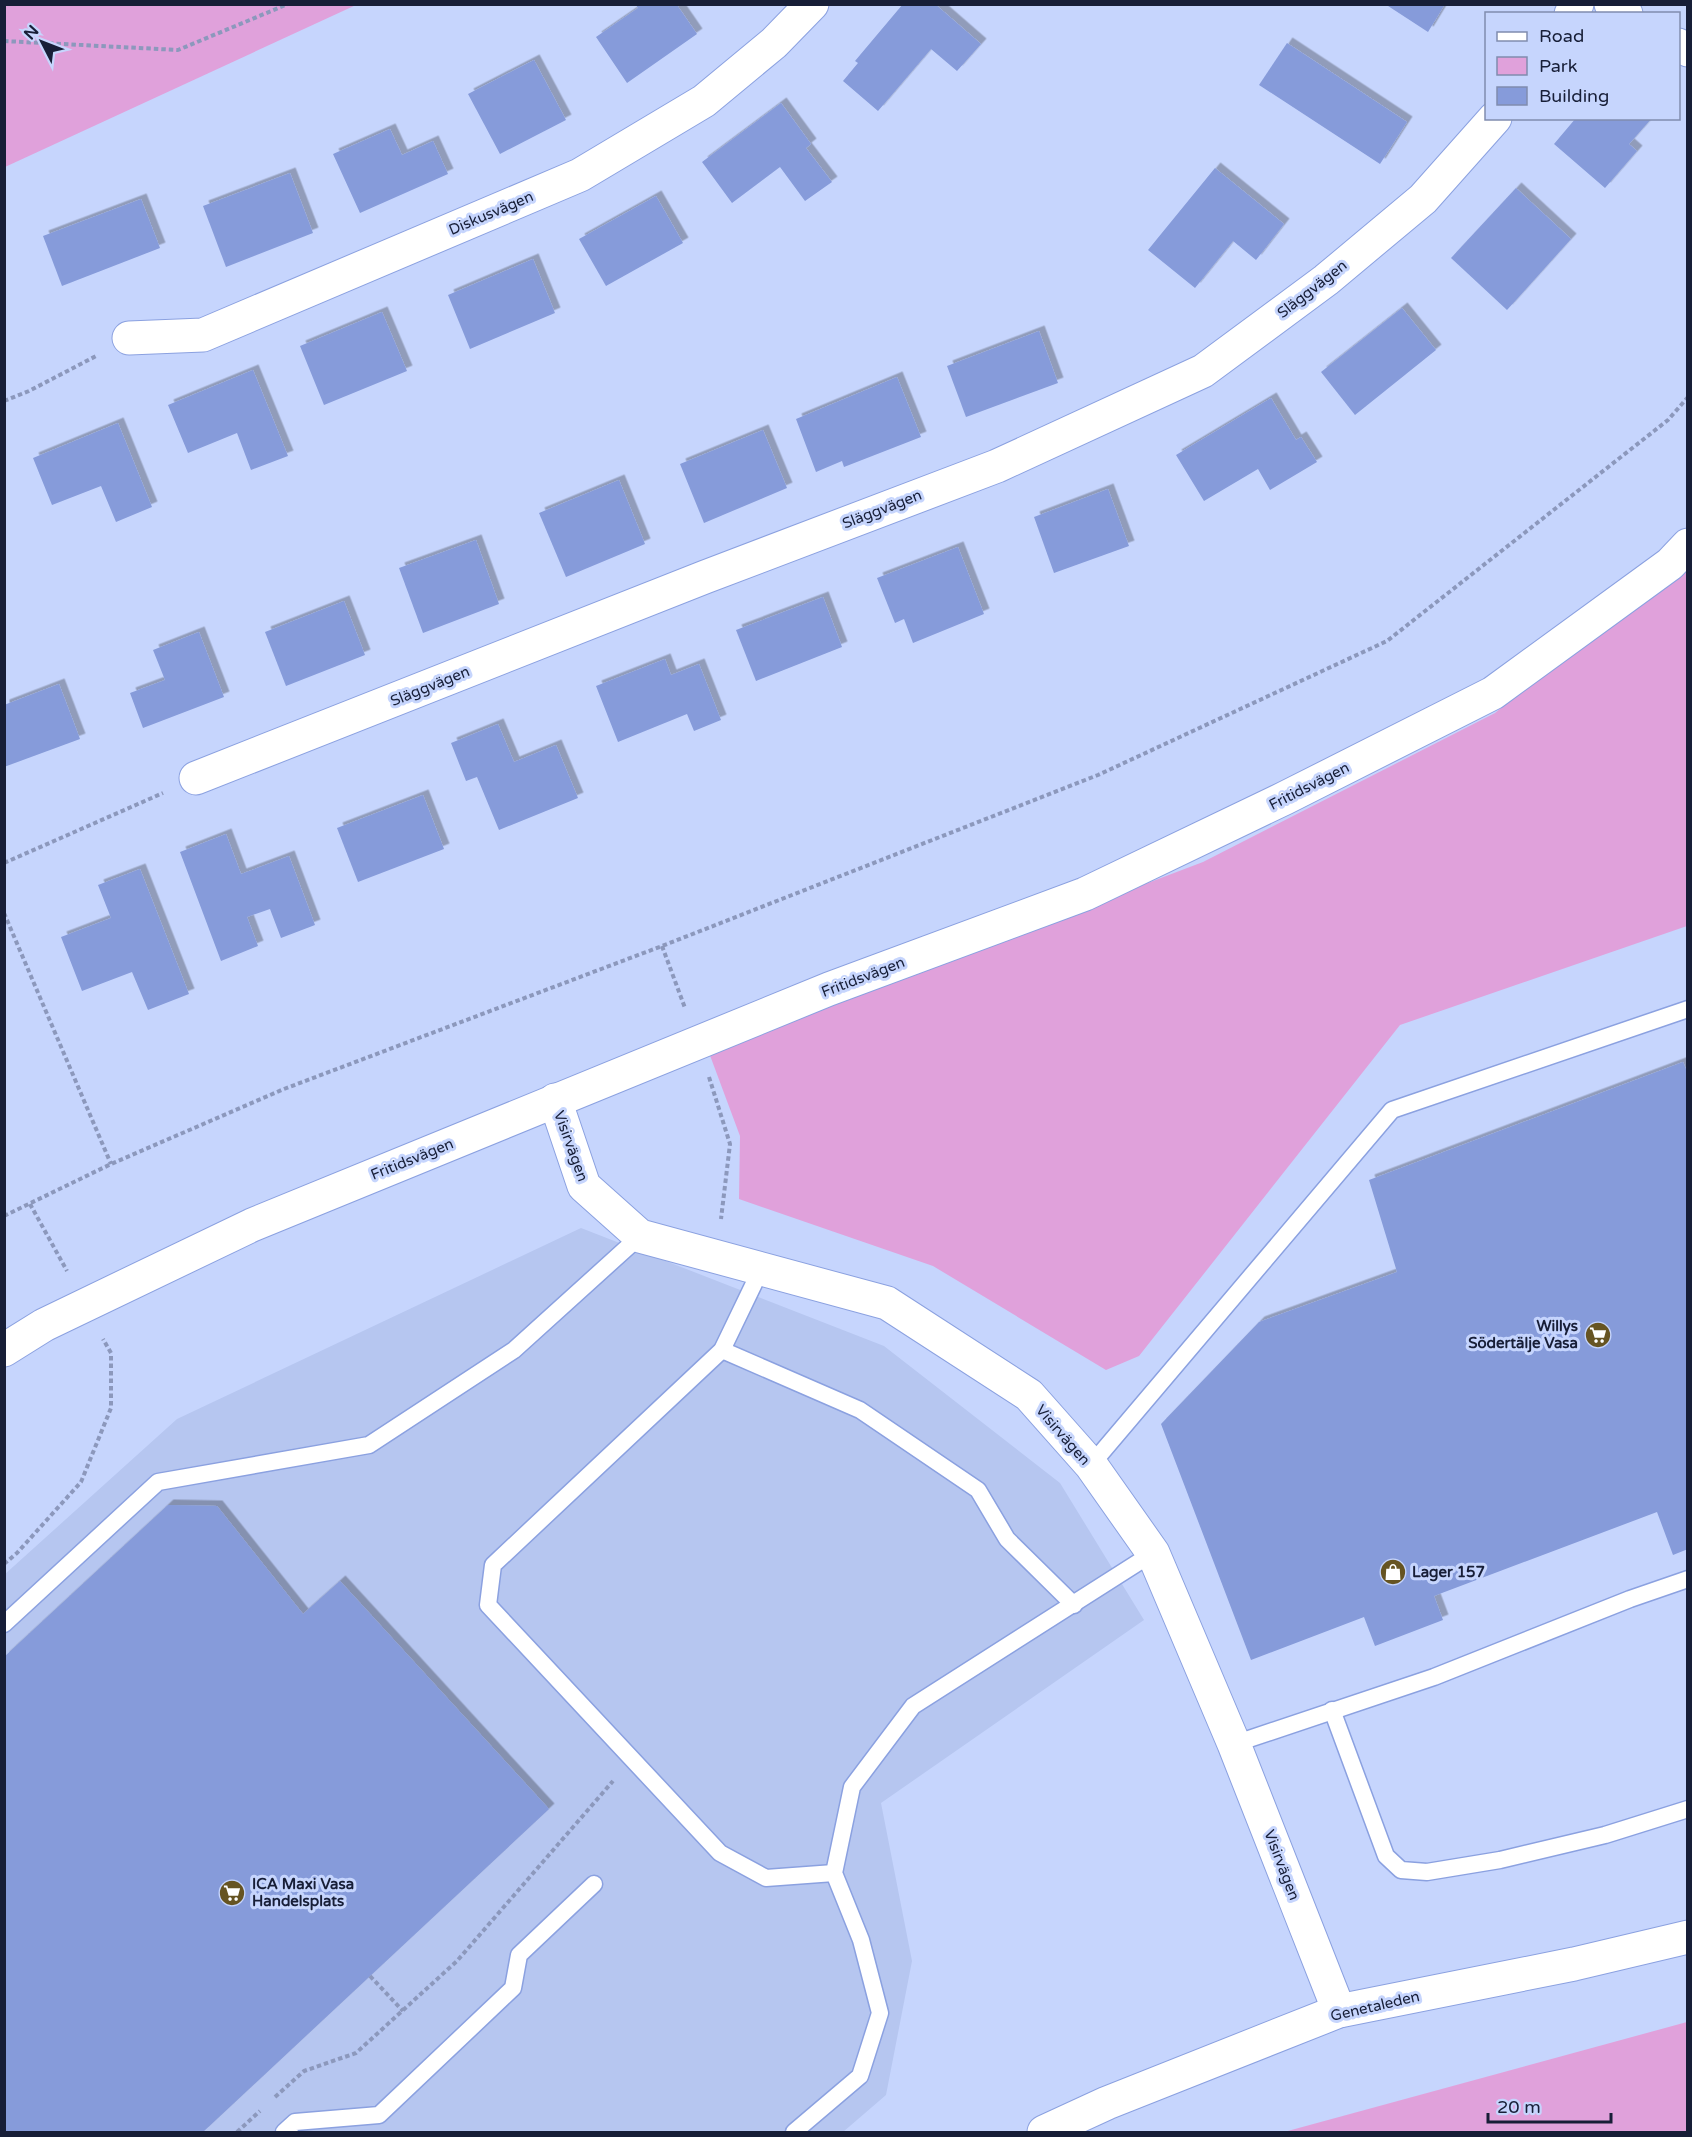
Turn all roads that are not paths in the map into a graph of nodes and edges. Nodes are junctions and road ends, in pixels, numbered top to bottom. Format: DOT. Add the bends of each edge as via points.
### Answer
graph roads {
  1 [pos="812,4"];
  2 [pos="1493,120"];
  3 [pos="129,338"];
  4 [pos="1688,545"];
  5 [pos="196,778"];
  6 [pos="1688,1009"];
  7 [pos="555,1100"];
  8 [pos="640,1236"];
  9 [pos="761,1269"];
  10 [pos="8,1341"];
  11 [pos="722,1350"];
  12 [pos="1090,1465"];
  13 [pos="1154,1553"];
  14 [pos="1688,1579"];
  15 [pos="1074,1605"];
  16 [pos="4,1624"];
  17 [pos="1332,1710"];
  18 [pos="1234,1744"];
  19 [pos="1688,1809"];
  20 [pos="834,1874"];
  21 [pos="594,1884"];
  22 [pos="1688,1937"];
  23 [pos="1339,2011"];
  24 [pos="284,2133"];
  25 [pos="794,2133"];
  26 [pos="1044,2133"];
  1 -- 3 [label="street, Diskusvägen" via="774,43 704,101 579,175 203,335"];
  2 -- 5 [label="street, Släggvägen" via="1422,200 1326,279 1203,371 997,466"];
  4 -- 7 [label="street, Fritidsvägen" via="1670,564 1492,693 1295,793 1085,894 829,989"];
  6 -- 12 [label="lane" via="1392,1110"];
  7 -- 8 [label="street, Visirvägen" via="584,1186"];
  7 -- 10 [label="street, Fritidsvägen" via="252,1225"];
  8 -- 9 [label="street, Visirvägen"];
  8 -- 16 [label="lane" via="514,1350 369,1444 158,1482"];
  9 -- 11 [label="lane"];
  9 -- 12 [label="street, Visirvägen" via="887,1303 1029,1395"];
  11 -- 15 [label="lane" via="860,1410 978,1490 1007,1539"];
  11 -- 20 [label="lane" via="493,1565 488,1605 720,1853 766,1878"];
  12 -- 13 [label="street, Visirvägen"];
  13 -- 15 [label="lane"];
  13 -- 18 [label="street, Visirvägen"];
  14 -- 17 [label="lane" via="1434,1677"];
  15 -- 20 [label="lane" via="913,1706 852,1787"];
  17 -- 18 [label="lane"];
  17 -- 19 [label="lane" via="1386,1856 1401,1870 1426,1872 1500,1860"];
  18 -- 23 [label="street, Visirvägen"];
  20 -- 25 [label="lane" via="861,1940 880,2013 860,2076"];
  21 -- 24 [label="lane" via="519,1955 513,1988 379,2115 295,2122"];
  22 -- 23 [label="street, Genetaleden"];
  23 -- 26 [label="street, Genetaleden" via="1107,2103"];
}
